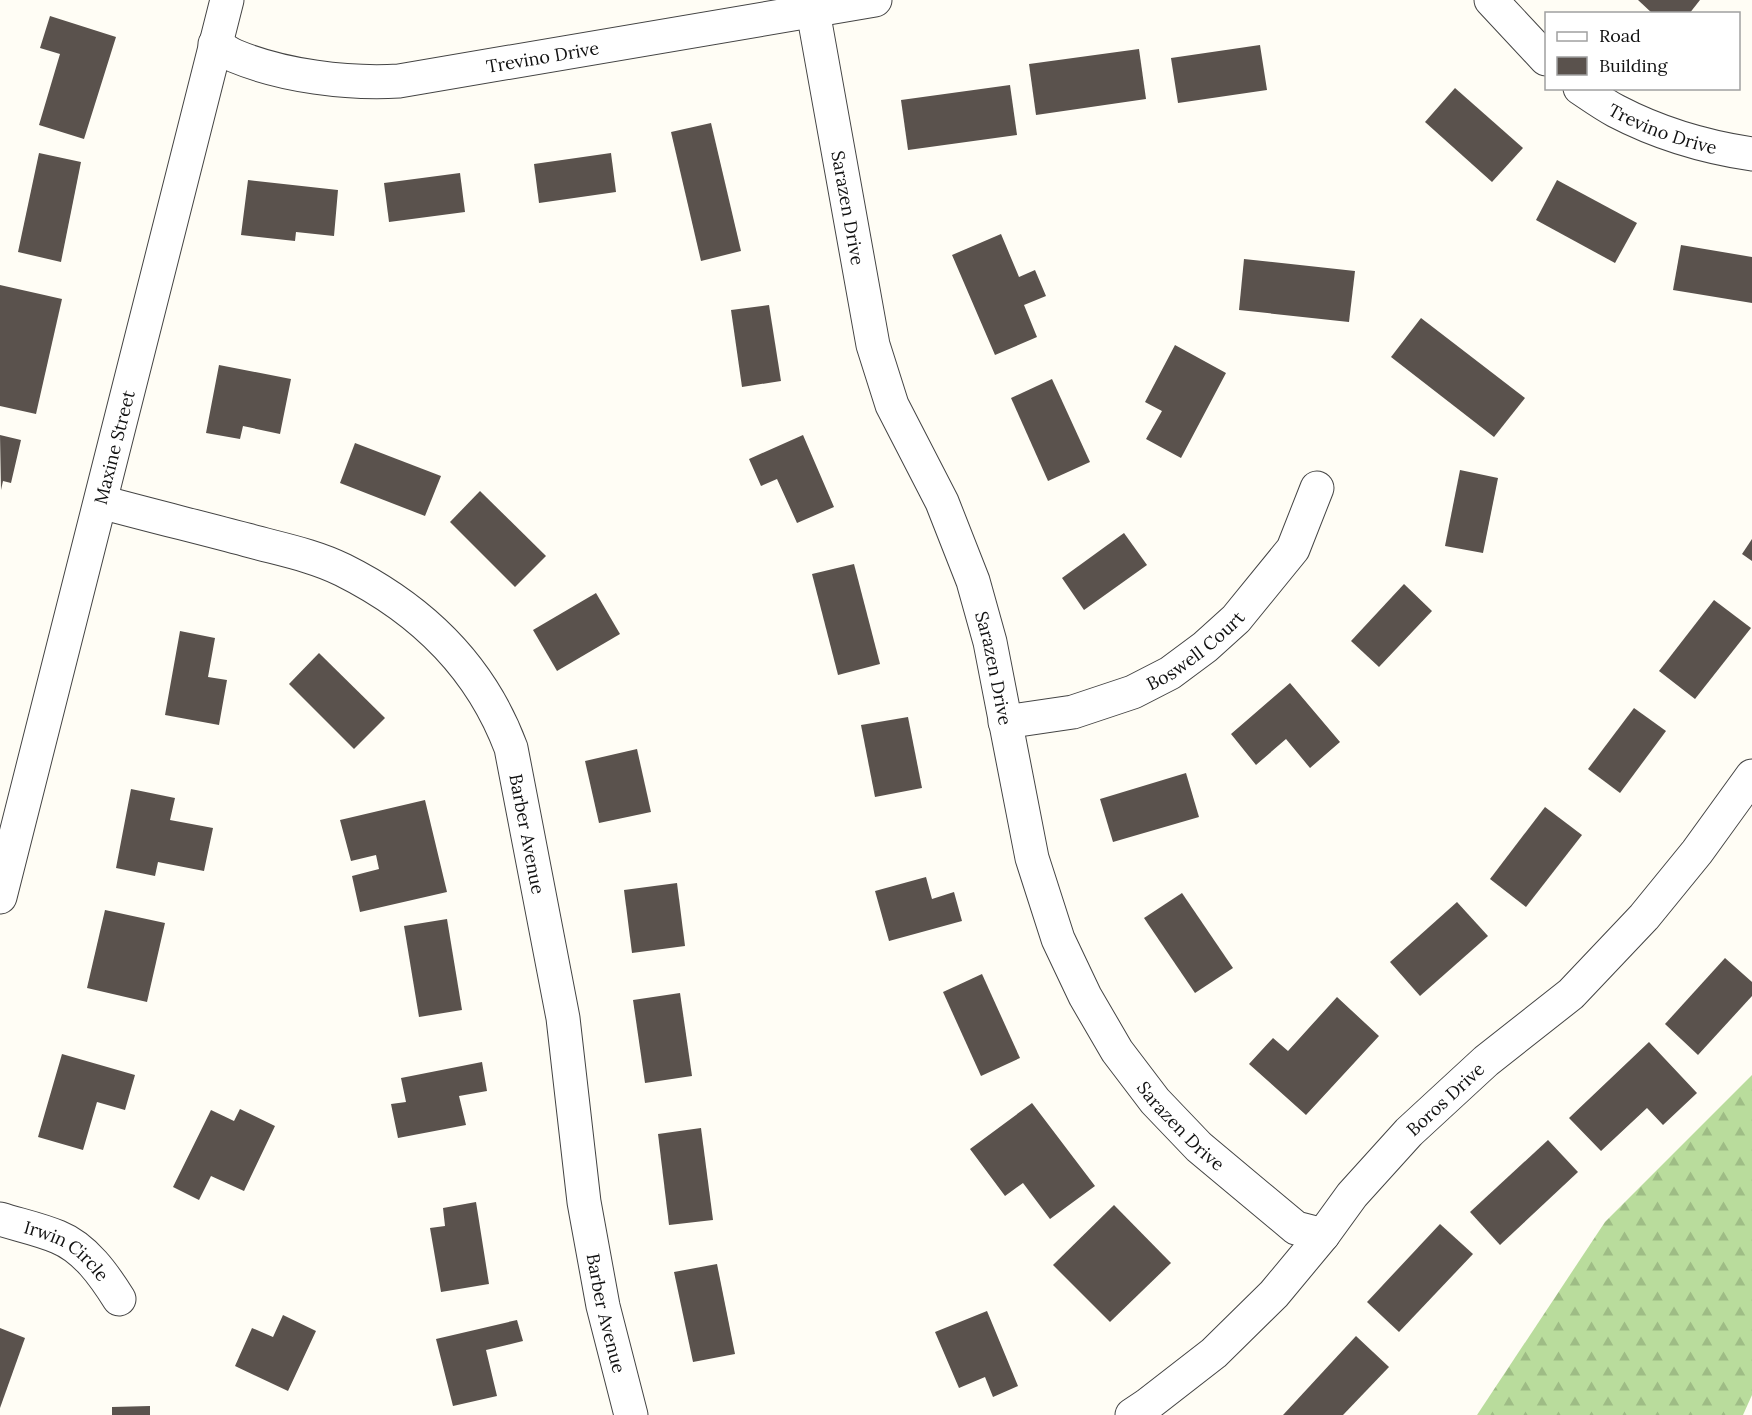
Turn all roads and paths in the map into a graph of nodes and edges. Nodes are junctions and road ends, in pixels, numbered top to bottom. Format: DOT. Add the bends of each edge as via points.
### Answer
graph roads {
  1 [pos="227,0"];
  2 [pos="875,0"];
  3 [pos="1491,0"];
  4 [pos="813,11"];
  5 [pos="215,44"];
  6 [pos="1545,58"];
  7 [pos="1583,90"];
  8 [pos="1752,154"];
  9 [pos="1317,488"];
  10 [pos="101,502"];
  11 [pos="1005,722"];
  12 [pos="1752,776"];
  13 [pos="0,897"];
  14 [pos="0,1219"];
  15 [pos="1323,1234"];
  16 [pos="118,1299"];
  17 [pos="631,1415"];
  18 [pos="1131,1415"];
  1 -- 5 [label="street, Maxine Street"];
  2 -- 4 [label="street, Trevino Drive"];
  3 -- 6 [label="street"];
  4 -- 5 [label="street, Trevino Drive" via="399,81 315,77 234,56"];
  4 -- 11 [label="street, Sarazen Drive" via="873,345 892,405 942,502 973,581 990,642"];
  5 -- 10 [label="street, Maxine Street"];
  7 -- 8 [label="street, Trevino Drive" via="1658,130 1718,149"];
  9 -- 11 [label="street, Boswell Court" via="1293,549 1236,619 1205,648 1170,673 1133,692 1073,712"];
  10 -- 13 [label="street, Maxine Street"];
  10 -- 17 [label="street, Barber Avenue" via="341,569 396,600 429,627 459,657 483,691 511,748 563,1018 584,1202 603,1306"];
  11 -- 15 [label="street, Sarazen Drive" via="1032,858 1058,939 1117,1051 1155,1101 1199,1147 1296,1228"];
  12 -- 15 [label="street, Boros Drive" via="1644,917 1571,994 1486,1061 1409,1132"];
  14 -- 16 [label="street, Irwin Circle" via="59,1237 77,1249 106,1279"];
  15 -- 18 [label="street, Boros Drive" via="1274,1294 1214,1353"];
}
